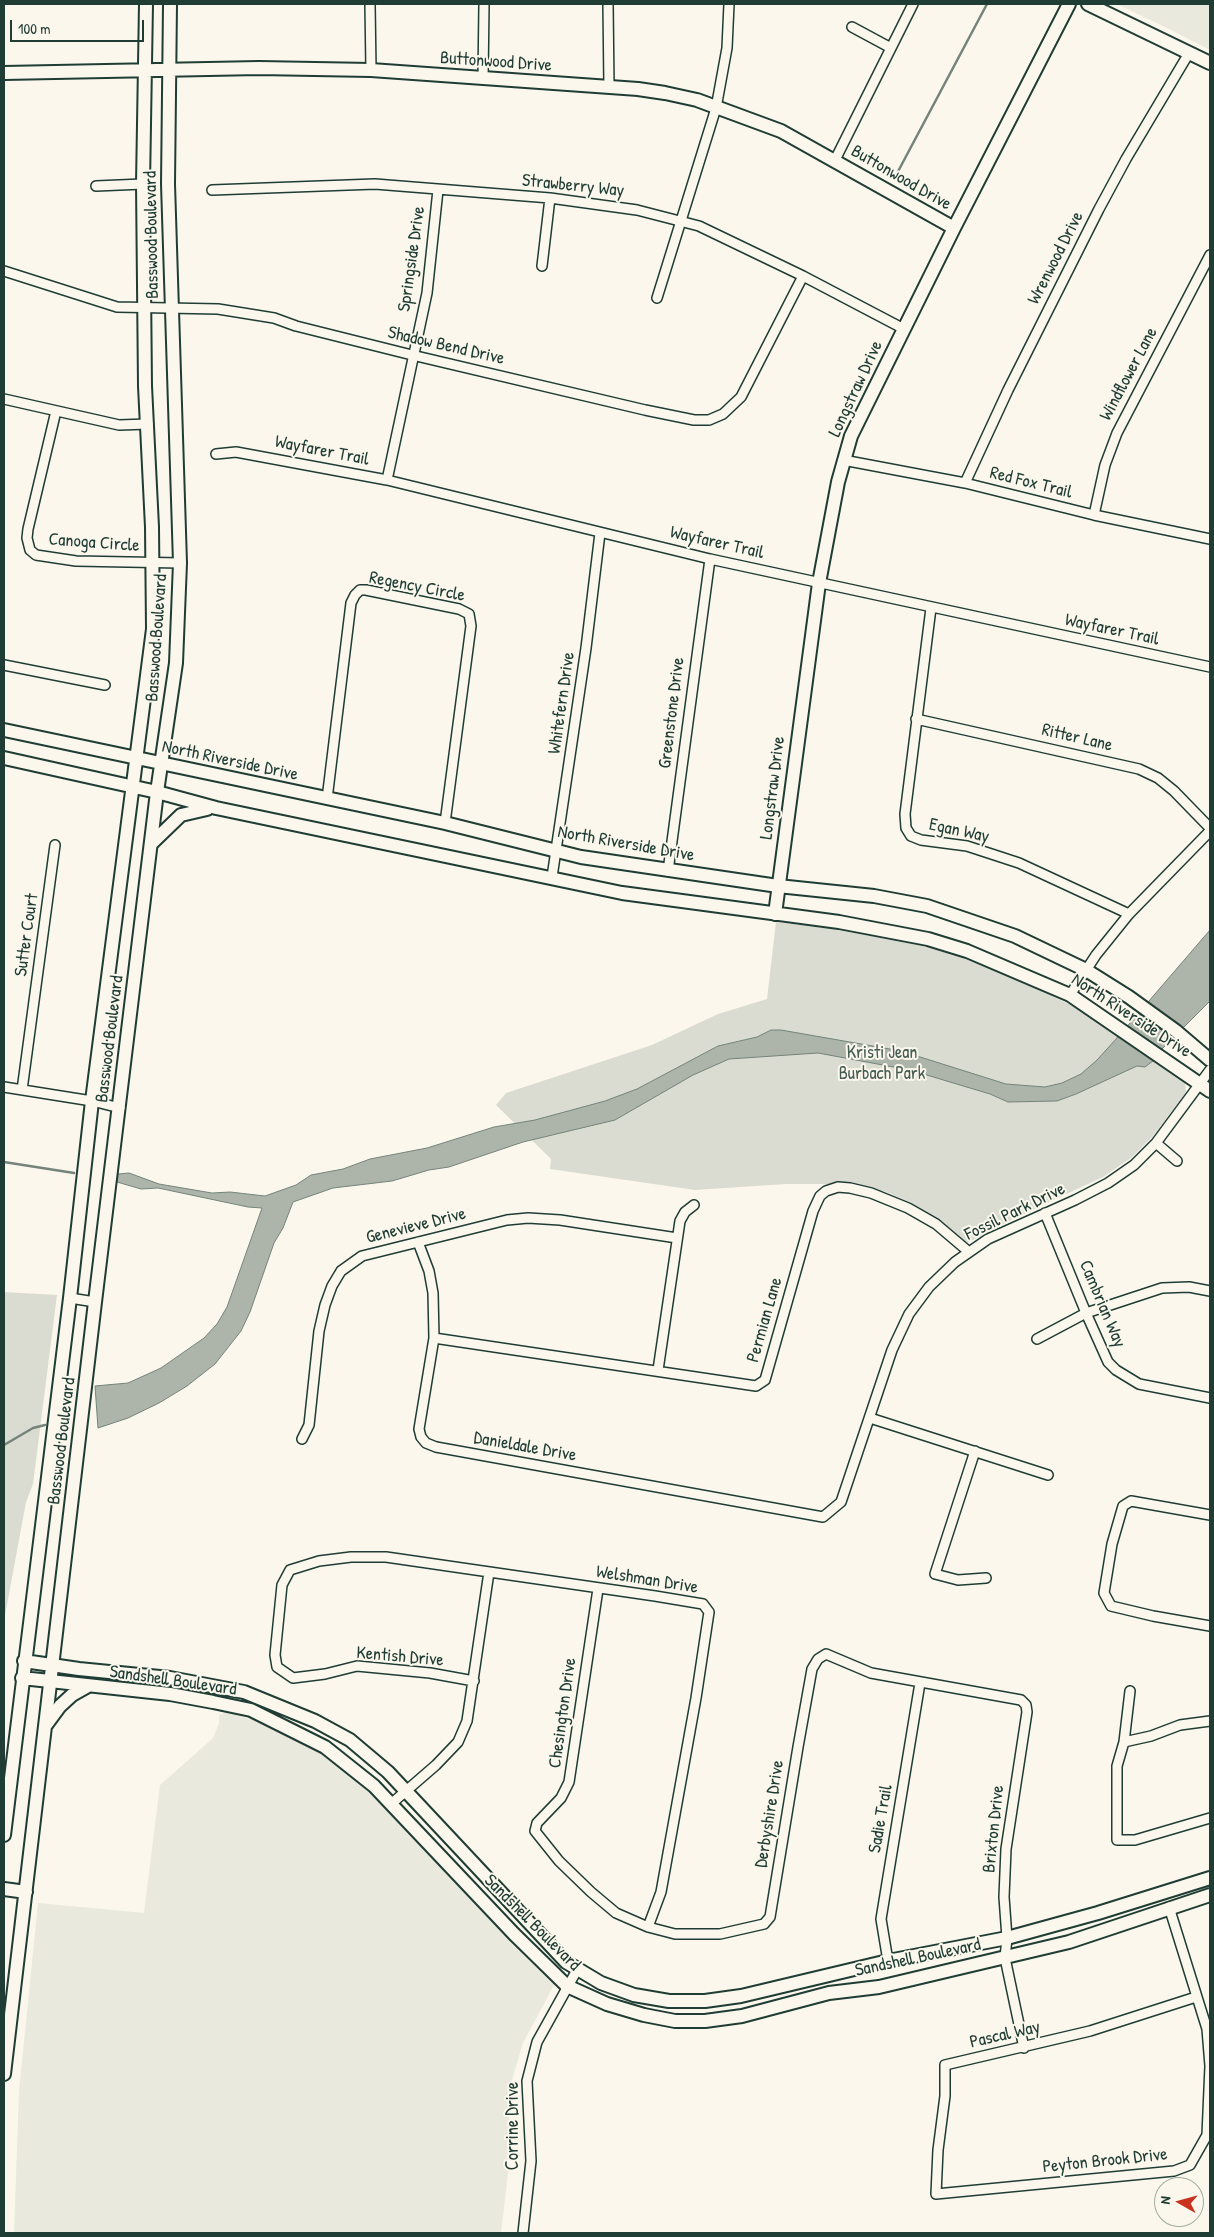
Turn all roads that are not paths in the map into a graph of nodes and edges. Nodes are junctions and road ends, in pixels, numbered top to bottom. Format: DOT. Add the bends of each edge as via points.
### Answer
graph roads {
  1 [pos="146,4"];
  2 [pos="170,4"];
  3 [pos="370,4"];
  4 [pos="484,4"];
  5 [pos="608,4"];
  6 [pos="729,4"];
  7 [pos="913,4"];
  8 [pos="1070,4"];
  9 [pos="1088,4"];
  10 [pos="852,27"];
  11 [pos="891,48"];
  12 [pos="1188,53"];
  13 [pos="1210,63"];
  14 [pos="170,69"];
  15 [pos="145,70"];
  16 [pos="371,70"];
  17 [pos="4,73"];
  18 [pos="483,79"];
  19 [pos="609,87"];
  20 [pos="716,108"];
  21 [pos="834,160"];
  22 [pos="142,184"];
  23 [pos="96,186"];
  24 [pos="212,190"];
  25 [pos="438,190"];
  26 [pos="550,198"];
  27 [pos="682,220"];
  28 [pos="954,228"];
  29 [pos="1210,255"];
  30 [pos="542,266"];
  31 [pos="4,271"];
  32 [pos="803,276"];
  33 [pos="657,298"];
  34 [pos="145,307"];
  35 [pos="171,307"];
  36 [pos="904,329"];
  37 [pos="412,355"];
  38 [pos="4,399"];
  39 [pos="56,411"];
  40 [pos="148,424"];
  41 [pos="216,454"];
  42 [pos="843,460"];
  43 [pos="387,480"];
  44 [pos="965,484"];
  45 [pos="1094,515"];
  46 [pos="600,533"];
  47 [pos="1210,539"];
  48 [pos="710,559"];
  49 [pos="152,563"];
  50 [pos="180,563"];
  51 [pos="819,583"];
  52 [pos="932,608"];
  53 [pos="4,665"];
  54 [pos="1210,667"];
  55 [pos="105,685"];
  56 [pos="916,720"];
  57 [pos="4,730"];
  58 [pos="4,758"];
  59 [pos="137,759"];
  60 [pos="161,764"];
  61 [pos="133,788"];
  62 [pos="157,792"];
  63 [pos="327,799"];
  64 [pos="216,808"];
  65 [pos="445,823"];
  66 [pos="1210,829"];
  67 [pos="152,843"];
  68 [pos="55,845"];
  69 [pos="556,851"];
  70 [pos="668,871"];
  71 [pos="552,877"];
  72 [pos="778,886"];
  73 [pos="775,914"];
  74 [pos="1129,914"];
  75 [pos="1086,970"];
  76 [pos="1070,995"];
  77 [pos="1210,1060"];
  78 [pos="1210,1070"];
  79 [pos="4,1087"];
  80 [pos="1205,1087"];
  81 [pos="22,1090"];
  82 [pos="92,1101"];
  83 [pos="120,1108"];
  84 [pos="1156,1143"];
  85 [pos="1177,1161"];
  86 [pos="694,1205"];
  87 [pos="1045,1213"];
  88 [pos="677,1238"];
  89 [pos="418,1242"];
  90 [pos="969,1252"];
  91 [pos="1210,1291"];
  92 [pos="70,1298"];
  93 [pos="95,1302"];
  94 [pos="1086,1314"];
  95 [pos="434,1338"];
  96 [pos="1037,1339"];
  97 [pos="658,1370"];
  98 [pos="1210,1398"];
  99 [pos="870,1418"];
  100 [pos="302,1439"];
  101 [pos="975,1452"];
  102 [pos="1048,1475"];
  103 [pos="1210,1515"];
  104 [pos="823,1516"];
  105 [pos="290,1570"];
  106 [pos="489,1572"];
  107 [pos="986,1578"];
  108 [pos="598,1589"];
  109 [pos="1210,1626"];
  110 [pos="24,1661"];
  111 [pos="53,1664"];
  112 [pos="22,1678"];
  113 [pos="474,1681"];
  114 [pos="51,1683"];
  115 [pos="920,1683"];
  116 [pos="88,1686"];
  117 [pos="1130,1691"];
  118 [pos="1026,1705"];
  119 [pos="1210,1721"];
  120 [pos="46,1725"];
  121 [pos="1124,1742"];
  122 [pos="406,1790"];
  123 [pos="391,1804"];
  124 [pos="1210,1818"];
  125 [pos="535,1831"];
  126 [pos="4,1835"];
  127 [pos="1210,1878"];
  128 [pos="4,1889"];
  129 [pos="26,1892"];
  130 [pos="1210,1895"];
  131 [pos="1169,1907"];
  132 [pos="648,1927"];
  133 [pos="1007,1938"];
  134 [pos="1005,1958"];
  135 [pos="888,1961"];
  136 [pos="577,1970"];
  137 [pos="567,1986"];
  138 [pos="1196,1997"];
  139 [pos="1024,2048"];
  140 [pos="4,2074"];
  141 [pos="936,2194"];
  142 [pos="523,2233"];
  1 -- 15 [label="main road, Basswood Boulevard"];
  2 -- 14 [label="main road, Basswood Boulevard"];
  3 -- 16 [label="street"];
  4 -- 18 [label="street"];
  5 -- 19 [label="street"];
  6 -- 20 [label="street" via="726,57"];
  7 -- 11 [label="street"];
  8 -- 28 [label="main road, Longstraw Drive"];
  9 -- 12 [label="main road"];
  10 -- 11 [label="street"];
  11 -- 21 [label="street"];
  12 -- 13 [label="main road"];
  12 -- 44 [label="street, Wrenwood Drive" via="1099,209 1008,390"];
  14 -- 15 [label="main road, Buttonwood Drive"];
  14 -- 16 [label="main road, Buttonwood Drive"];
  14 -- 35 [label="main road, Basswood Boulevard"];
  15 -- 17 [label="main road, Buttonwood Drive"];
  15 -- 22 [label="main road, Basswood Boulevard"];
  16 -- 18 [label="main road, Buttonwood Drive"];
  18 -- 19 [label="main road, Buttonwood Drive"];
  19 -- 20 [label="main road, Buttonwood Drive" via="665,93"];
  20 -- 21 [label="main road, Buttonwood Drive" via="781,131"];
  20 -- 27 [label="street"];
  21 -- 28 [label="main road, Buttonwood Drive"];
  22 -- 23 [label="street"];
  22 -- 34 [label="main road, Basswood Boulevard"];
  24 -- 25 [label="street, Strawberry Way" via="375,184"];
  25 -- 26 [label="street, Strawberry Way"];
  25 -- 37 [label="street, Springside Drive" via="427,293"];
  26 -- 27 [label="street, Strawberry Way"];
  26 -- 30 [label="street"];
  27 -- 32 [label="street, Strawberry Way"];
  27 -- 33 [label="street"];
  28 -- 36 [label="main road, Longstraw Drive"];
  29 -- 45 [label="street, Windflower Lane" via="1116,433"];
  31 -- 34 [label="street, Shadow Bend Drive" via="117,307"];
  32 -- 36 [label="street, Strawberry Way"];
  32 -- 37 [label="street, Shadow Bend Drive" via="741,397 723,414 709,420 645,410"];
  34 -- 35 [label="street, Shadow Bend Drive"];
  34 -- 40 [label="main road, Basswood Boulevard"];
  35 -- 37 [label="street, Shadow Bend Drive" via="237,311 274,318"];
  35 -- 50 [label="main road, Basswood Boulevard"];
  36 -- 42 [label="main road, Longstraw Drive" via="858,418"];
  37 -- 43 [label="street, Springside Drive"];
  38 -- 39 [label="street"];
  39 -- 40 [label="street" via="119,425"];
  39 -- 49 [label="street, Canoga Circle" via="28,529 30,550 36,555 76,561"];
  40 -- 49 [label="main road, Basswood Boulevard"];
  41 -- 43 [label="street, Wayfarer Trail" via="236,452"];
  42 -- 44 [label="street, Red Fox Trail"];
  42 -- 51 [label="main road, Longstraw Drive"];
  43 -- 46 [label="street, Wayfarer Trail"];
  44 -- 45 [label="street, Red Fox Trail"];
  45 -- 47 [label="street, Red Fox Trail"];
  46 -- 48 [label="street, Wayfarer Trail"];
  46 -- 69 [label="street, Whitefern Drive"];
  48 -- 51 [label="street, Wayfarer Trail"];
  48 -- 70 [label="street, Greenstone Drive"];
  49 -- 50 [label="street, Canoga Circle"];
  49 -- 59 [label="main road, Basswood Boulevard" via="153,629"];
  50 -- 60 [label="main road, Basswood Boulevard" via="176,663"];
  51 -- 52 [label="street, Wayfarer Trail"];
  51 -- 72 [label="main road, Longstraw Drive"];
  52 -- 54 [label="street, Wayfarer Trail"];
  52 -- 56 [label="street, Egan Way"];
  53 -- 55 [label="street"];
  56 -- 66 [label="street, Ritter Lane" via="1139,769 1174,791"];
  56 -- 74 [label="street, Egan Way" via="905,814 906,828 911,836 967,846 1019,863"];
  57 -- 59 [label="main road, North Riverside Drive"];
  58 -- 61 [label="main road, North Riverside Drive"];
  59 -- 60 [label="main road, North Riverside Drive"];
  59 -- 61 [label="main road, Basswood Boulevard"];
  60 -- 62 [label="main road, Basswood Boulevard"];
  60 -- 63 [label="main road, North Riverside Drive"];
  61 -- 62 [label="main road, North Riverside Drive"];
  61 -- 82 [label="main road, Basswood Boulevard"];
  62 -- 64 [label="main road, North Riverside Drive"];
  62 -- 67 [label="main road, Basswood Boulevard"];
  63 -- 65 [label="main road, North Riverside Drive"];
  63 -- 65 [label="street, Regency Circle" via="353,598 360,590 366,590 412,599 465,611 471,619"];
  64 -- 67 [label="main road" via="181,815"];
  64 -- 71 [label="main road, North Riverside Drive"];
  65 -- 69 [label="main road, North Riverside Drive"];
  66 -- 74 [label="street"];
  67 -- 83 [label="main road, Basswood Boulevard"];
  68 -- 81 [label="street, Sutter Court"];
  69 -- 70 [label="main road, North Riverside Drive"];
  69 -- 71 [label="street, Whitefern Drive"];
  70 -- 72 [label="main road, North Riverside Drive"];
  71 -- 73 [label="main road, North Riverside Drive" via="622,893"];
  72 -- 73 [label="main road, Longstraw Drive"];
  72 -- 75 [label="main road, North Riverside Drive" via="874,896 927,906 1015,936"];
  73 -- 76 [label="main road, North Riverside Drive" via="839,922 928,940 967,952"];
  74 -- 75 [label="street"];
  75 -- 76 [label="street"];
  75 -- 77 [label="main road, North Riverside Drive" via="1129,996"];
  76 -- 80 [label="main road, North Riverside Drive"];
  78 -- 80 [label="street, Fossil Park Drive"];
  79 -- 81 [label="street"];
  80 -- 84 [label="street, Fossil Park Drive"];
  81 -- 82 [label="street"];
  82 -- 83 [label="street"];
  82 -- 92 [label="main road, Basswood Boulevard"];
  83 -- 93 [label="main road, Basswood Boulevard"];
  84 -- 85 [label="street"];
  84 -- 87 [label="street, Fossil Park Drive" via="1134,1165 1108,1183"];
  86 -- 88 [label="street" via="682,1215"];
  87 -- 90 [label="street, Fossil Park Drive" via="988,1239"];
  87 -- 94 [label="street, Cambrian Way"];
  88 -- 89 [label="street, Genevieve Drive" via="539,1217 507,1220"];
  88 -- 97 [label="street"];
  89 -- 95 [label="street, Danieldale Drive" via="429,1271"];
  89 -- 100 [label="street, Genevieve Drive" via="362,1256 341,1272 332,1286 320,1331 309,1425"];
  90 -- 97 [label="street, Permian Lane" via="936,1224 908,1208 871,1193 832,1188 820,1196 813,1211 762,1383 756,1386"];
  90 -- 99 [label="street, Fossil Park Drive" via="941,1275 910,1314 883,1372"];
  91 -- 94 [label="street" via="1189,1287 1162,1288"];
  92 -- 93 [label="street"];
  92 -- 110 [label="main road, Basswood Boulevard"];
  93 -- 111 [label="main road, Basswood Boulevard"];
  94 -- 96 [label="street"];
  94 -- 98 [label="street, Cambrian Way" via="1108,1362 1116,1370 1139,1384"];
  95 -- 97 [label="street, Permian Lane"];
  95 -- 104 [label="street, Danieldale Drive" via="419,1429 426,1443"];
  99 -- 101 [label="street"];
  99 -- 104 [label="street, Fossil Park Drive" via="841,1502"];
  101 -- 102 [label="street"];
  101 -- 107 [label="street" via="935,1574 958,1580"];
  103 -- 109 [label="street" via="1131,1501 1123,1506 1112,1544 1104,1593 1111,1606"];
  105 -- 106 [label="street, Welshman Drive" via="319,1561 386,1557"];
  105 -- 113 [label="street, Kentish Drive" via="282,1585 275,1655 277,1667 293,1678 357,1666"];
  106 -- 108 [label="street, Welshman Drive"];
  106 -- 113 [label="street"];
  108 -- 125 [label="street, Chesington Drive" via="569,1782 561,1798 537,1823"];
  108 -- 132 [label="street, Welshman Drive" via="703,1604 708,1612 661,1892"];
  110 -- 111 [label="main road, Sandshell Boulevard"];
  110 -- 112 [label="main road, Basswood Boulevard"];
  111 -- 114 [label="main road, Basswood Boulevard"];
  111 -- 122 [label="main road, Sandshell Boulevard" via="170,1678 244,1692 315,1721 350,1740"];
  112 -- 114 [label="main road, Sandshell Boulevard"];
  112 -- 126 [label="main road, Basswood Boulevard"];
  113 -- 122 [label="street" via="467,1721 458,1742"];
  114 -- 116 [label="main road, Sandshell Boulevard"];
  114 -- 120 [label="main road, Basswood Boulevard"];
  115 -- 118 [label="street, Derbyshire Drive" via="1021,1700"];
  115 -- 132 [label="street, Derbyshire Drive" via="871,1673 826,1654 818,1659 812,1669 770,1916 764,1924 720,1934 675,1934"];
  115 -- 135 [label="street, Sadie Trail" via="880,1919"];
  116 -- 120 [label="main road" via="60,1706"];
  116 -- 123 [label="main road, Sandshell Boulevard" via="170,1694 251,1710 326,1747"];
  117 -- 121 [label="street"];
  118 -- 133 [label="street, Brixton Drive" via="1006,1849 1004,1897"];
  119 -- 121 [label="street" via="1180,1725"];
  120 -- 129 [label="main road, Basswood Boulevard"];
  121 -- 124 [label="street" via="1117,1766 1117,1840 1135,1840"];
  122 -- 123 [label="street"];
  122 -- 136 [label="main road, Sandshell Boulevard" via="538,1934"];
  123 -- 137 [label="main road, Sandshell Boulevard"];
  125 -- 132 [label="street, Derbyshire Drive" via="558,1861 591,1892 616,1913"];
  127 -- 133 [label="main road, Sandshell Boulevard"];
  128 -- 129 [label="main road"];
  129 -- 140 [label="main road, Basswood Boulevard"];
  130 -- 131 [label="main road, Sandshell Boulevard"];
  131 -- 134 [label="main road, Sandshell Boulevard" via="1069,1942"];
  131 -- 138 [label="street, Peyton Brook Drive"];
  133 -- 134 [label="street, Brixton Drive"];
  133 -- 135 [label="main road, Sandshell Boulevard"];
  134 -- 137 [label="main road, Sandshell Boulevard" via="879,1987 829,1993 742,2016 705,2021 644,2015 607,2004"];
  134 -- 139 [label="street, Brixton Drive"];
  135 -- 136 [label="main road, Sandshell Boulevard" via="802,1983 705,2001 669,2001 634,1995"];
  136 -- 137 [label="street, Corrine Drive"];
  137 -- 142 [label="street, Corrine Drive" via="537,2042 527,2081 531,2161"];
  138 -- 139 [label="street, Pascal Way"];
  138 -- 141 [label="street, Peyton Brook Drive" via="1207,2030 1209,2119 1207,2135 1190,2164 1174,2171"];
  139 -- 141 [label="street, Pascal Way" via="945,2065 945,2105"];
}
